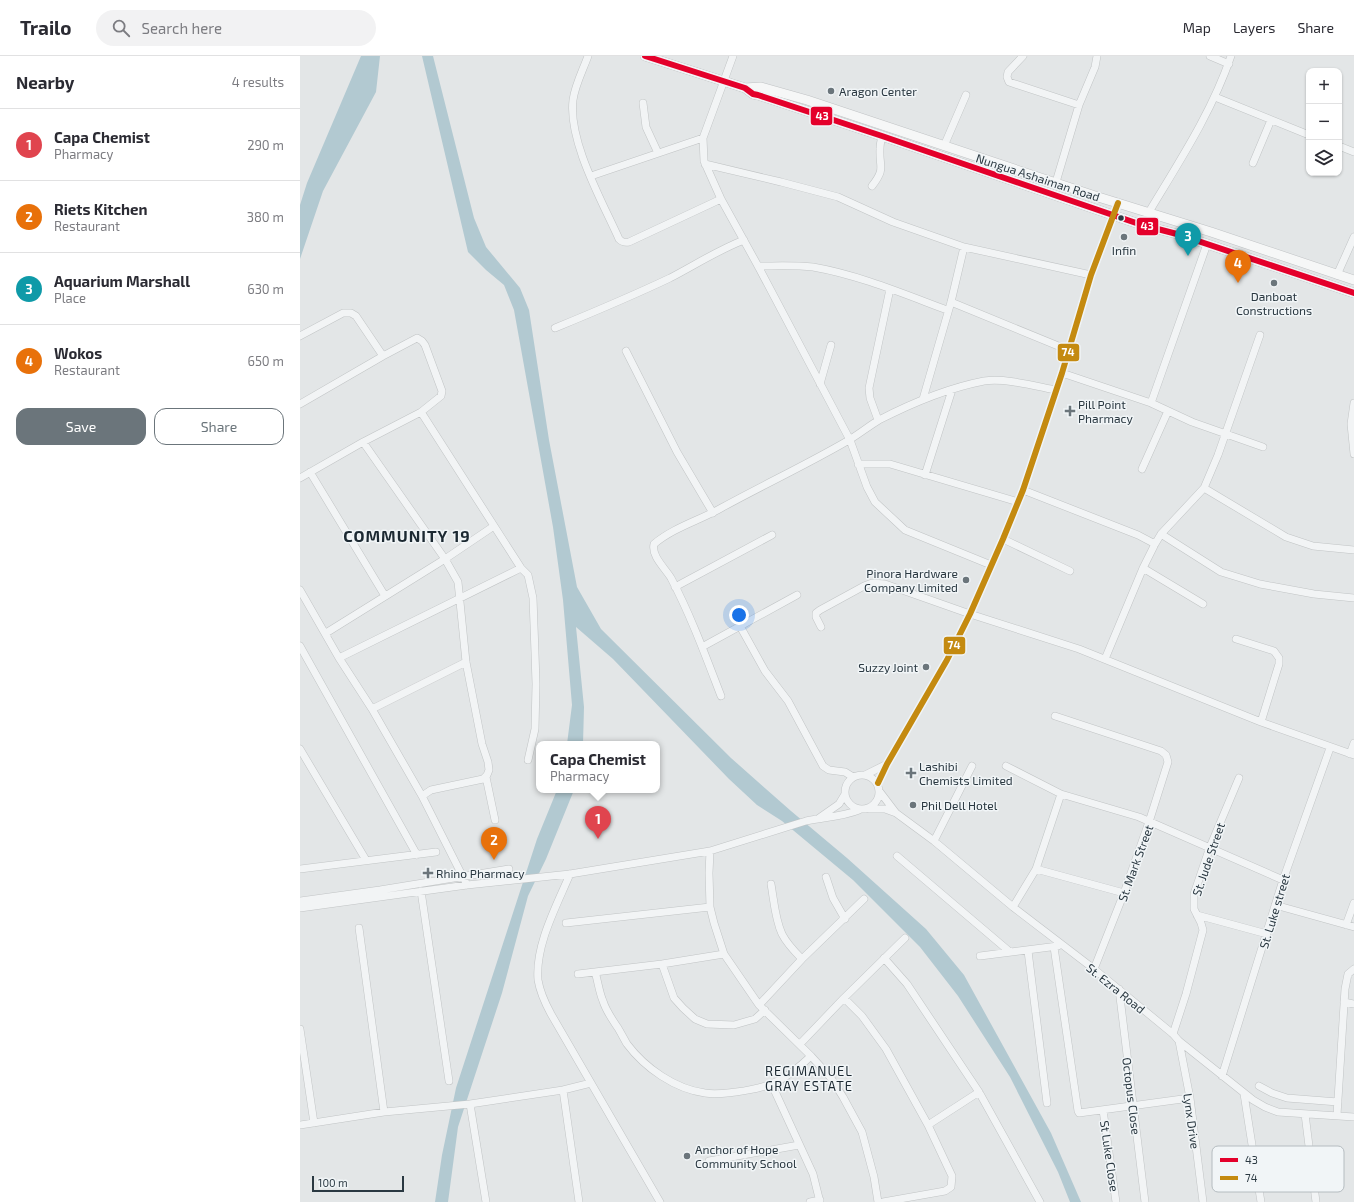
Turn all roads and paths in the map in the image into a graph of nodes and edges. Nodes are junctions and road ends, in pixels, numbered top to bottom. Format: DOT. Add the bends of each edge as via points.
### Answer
graph roads {
  1 [pos="588,56"];
  2 [pos="645,56"];
  3 [pos="733,56"];
  4 [pos="1023,56"];
  5 [pos="1096,56"];
  6 [pos="1210,56"];
  7 [pos="1232,56"];
  8 [pos="1229,64"];
  9 [pos="723,81"];
  10 [pos="759,91"];
  11 [pos="966,95"];
  12 [pos="1215,98"];
  13 [pos="643,103"];
  14 [pos="1079,106"];
  15 [pos="1271,120"];
  16 [pos="1306,134"];
  17 [pos="882,136"];
  18 [pos="703,138"];
  19 [pos="944,146"];
  20 [pos="1342,147"];
  21 [pos="1354,152"];
  22 [pos="658,153"];
  23 [pos="1253,162"];
  24 [pos="705,164"];
  25 [pos="591,176"];
  26 [pos="1056,182"];
  27 [pos="872,186"];
  28 [pos="721,199"];
  29 [pos="1118,203"];
  30 [pos="1149,212"];
  31 [pos="1114,216"];
  32 [pos="1354,237"];
  33 [pos="744,240"];
  34 [pos="1207,244"];
  35 [pos="964,247"];
  36 [pos="758,266"];
  37 [pos="1091,275"];
  38 [pos="1337,275"];
  39 [pos="1354,280"];
  40 [pos="890,290"];
  41 [pos="1354,293"];
  42 [pos="951,302"];
  43 [pos="947,310"];
  44 [pos="555,328"];
  45 [pos="1260,335"];
  46 [pos="300,336"];
  47 [pos="831,345"];
  48 [pos="1068,350"];
  49 [pos="626,351"];
  50 [pos="383,356"];
  51 [pos="1062,373"];
  52 [pos="820,384"];
  53 [pos="952,390"];
  54 [pos="1056,390"];
  55 [pos="923,399"];
  56 [pos="1151,403"];
  57 [pos="1354,403"];
  58 [pos="300,404"];
  59 [pos="1168,411"];
  60 [pos="421,412"];
  61 [pos="878,420"];
  62 [pos="1224,434"];
  63 [pos="850,440"];
  64 [pos="363,442"];
  65 [pos="1263,448"];
  66 [pos="1354,454"];
  67 [pos="858,464"];
  68 [pos="1142,469"];
  69 [pos="310,472"];
  70 [pos="925,475"];
  71 [pos="300,478"];
  72 [pos="1204,488"];
  73 [pos="1023,490"];
  74 [pos="1018,502"];
  75 [pos="713,513"];
  76 [pos="494,526"];
  77 [pos="1161,534"];
  78 [pos="772,535"];
  79 [pos="1003,539"];
  80 [pos="1155,544"];
  81 [pos="1354,550"];
  82 [pos="445,559"];
  83 [pos="991,565"];
  84 [pos="521,568"];
  85 [pos="1143,568"];
  86 [pos="1070,571"];
  87 [pos="676,587"];
  88 [pos="300,590"];
  89 [pos="797,595"];
  90 [pos="385,596"];
  91 [pos="1354,598"];
  92 [pos="459,599"];
  93 [pos="1203,604"];
  94 [pos="970,614"];
  95 [pos="740,626"];
  96 [pos="821,627"];
  97 [pos="326,633"];
  98 [pos="1236,639"];
  99 [pos="300,646"];
  100 [pos="702,647"];
  101 [pos="340,658"];
  102 [pos="1105,659"];
  103 [pos="466,662"];
  104 [pos="721,696"];
  105 [pos="372,709"];
  106 [pos="1055,716"];
  107 [pos="1261,722"];
  108 [pos="1354,743"];
  109 [pos="1330,748"];
  110 [pos="300,749"];
  111 [pos="1352,755"];
  112 [pos="528,760"];
  113 [pos="887,764"];
  114 [pos="972,766"];
  115 [pos="1006,766"];
  116 [pos="865,775"];
  117 [pos="486,777"];
  118 [pos="853,778"];
  119 [pos="1239,778"];
  120 [pos="878,784"];
  121 [pos="880,792"];
  122 [pos="845,794"];
  123 [pos="1061,794"];
  124 [pos="422,796"];
  125 [pos="868,809"];
  126 [pos="860,810"];
  127 [pos="896,813"];
  128 [pos="819,818"];
  129 [pos="495,820"];
  130 [pos="1149,822"];
  131 [pos="934,841"];
  132 [pos="1210,847"];
  133 [pos="710,851"];
  134 [pos="436,852"];
  135 [pos="417,855"];
  136 [pos="897,856"];
  137 [pos="366,860"];
  138 [pos="301,867"];
  139 [pos="509,869"];
  140 [pos="1036,869"];
  141 [pos="570,874"];
  142 [pos="463,877"];
  143 [pos="826,877"];
  144 [pos="1283,880"];
  145 [pos="771,884"];
  146 [pos="467,885"];
  147 [pos="421,891"];
  148 [pos="1124,893"];
  149 [pos="864,899"];
  150 [pos="300,901"];
  151 [pos="1354,903"];
  152 [pos="1275,905"];
  153 [pos="710,907"];
  154 [pos="1014,907"];
  155 [pos="300,908"];
  156 [pos="1197,915"];
  157 [pos="844,918"];
  158 [pos="566,923"];
  159 [pos="1350,926"];
  160 [pos="359,928"];
  161 [pos="1266,934"];
  162 [pos="905,938"];
  163 [pos="1062,945"];
  164 [pos="1054,947"];
  165 [pos="1028,951"];
  166 [pos="1010,952"];
  167 [pos="724,954"];
  168 [pos="980,956"];
  169 [pos="884,958"];
  170 [pos="802,959"];
  171 [pos="662,964"];
  172 [pos="1094,969"];
  173 [pos="1354,969"];
  174 [pos="595,972"];
  175 [pos="578,974"];
  176 [pos="1119,989"];
  177 [pos="844,998"];
  178 [pos="1344,1002"];
  179 [pos="1354,1004"];
  180 [pos="760,1005"];
  181 [pos="765,1010"];
  182 [pos="300,1029"];
  183 [pos="1173,1034"];
  184 [pos="1179,1041"];
  185 [pos="800,1044"];
  186 [pos="811,1056"];
  187 [pos="1222,1076"];
  188 [pos="449,1081"];
  189 [pos="591,1083"];
  190 [pos="772,1085"];
  191 [pos="1259,1086"];
  192 [pos="563,1090"];
  193 [pos="979,1092"];
  194 [pos="1244,1094"];
  195 [pos="1190,1098"];
  196 [pos="1338,1102"];
  197 [pos="1047,1103"];
  198 [pos="469,1104"];
  199 [pos="1133,1106"];
  200 [pos="1103,1110"];
  201 [pos="384,1112"];
  202 [pos="1305,1114"];
  203 [pos="1337,1115"];
  204 [pos="1354,1117"];
  205 [pos="314,1123"];
  206 [pos="300,1124"];
  207 [pos="928,1125"];
  208 [pos="799,1145"];
  209 [pos="1252,1146"];
  210 [pos="1309,1146"];
  211 [pos="709,1161"];
  212 [pos="1259,1192"];
  213 [pos="1315,1192"];
  214 [pos="820,1201"];
  215 [pos="486,1202"];
  216 [pos="579,1202"];
  217 [pos="660,1202"];
  218 [pos="810,1202"];
  219 [pos="878,1202"];
  220 [pos="883,1202"];
  221 [pos="1040,1202"];
  222 [pos="1116,1202"];
  223 [pos="1145,1202"];
  224 [pos="1203,1202"];
  225 [pos="1261,1202"];
  226 [pos="1316,1202"];
  1 -- 25 [label="street" via="573,100 575,130"];
  2 -- 9 [label="main road, Nungua Ashaiman Road"];
  3 -- 9 [label="street"];
  4 -- 14 [label="street" via="1008,72 1009,82"];
  5 -- 14 [label="street" via="1095,67"];
  6 -- 8 [label="street"];
  7 -- 8 [label="street"];
  8 -- 12 [label="street"];
  9 -- 10 [label="main road, Nungua Ashaiman Road"];
  9 -- 18 [label="street"];
  10 -- 17 [label="main road, Nungua Ashaiman Road"];
  10 -- 19 [label="main road, Nungua Ashaiman Road" via="807,100"];
  11 -- 19 [label="street"];
  12 -- 15 [label="street"];
  12 -- 30 [label="street"];
  13 -- 22 [label="street" via="646,127"];
  14 -- 26 [label="street"];
  15 -- 16 [label="street"];
  15 -- 23 [label="street"];
  17 -- 27 [label="street" via="882,166"];
  17 -- 31 [label="main road, Nungua Ashaiman Road"];
  18 -- 22 [label="street"];
  18 -- 24 [label="street"];
  19 -- 26 [label="main road, Nungua Ashaiman Road"];
  20 -- 21 [label="street"];
  22 -- 25 [label="street"];
  24 -- 28 [label="street"];
  24 -- 35 [label="street" via="838,197 900,225"];
  25 -- 28 [label="street" via="619,239 625,243"];
  26 -- 29 [label="main road, Nungua Ashaiman Road"];
  28 -- 33 [label="street"];
  29 -- 30 [label="main road, Nungua Ashaiman Road"];
  29 -- 31 [label="street"];
  30 -- 38 [label="main road, Nungua Ashaiman Road"];
  31 -- 34 [label="main road, Nungua Ashaiman Road"];
  31 -- 37 [label="street"];
  32 -- 38 [label="street"];
  33 -- 36 [label="street"];
  33 -- 44 [label="street" via="630,297"];
  34 -- 41 [label="main road, Nungua Ashaiman Road"];
  34 -- 56 [label="street"];
  35 -- 37 [label="street"];
  35 -- 42 [label="street"];
  36 -- 40 [label="street" via="813,267 867,281"];
  36 -- 52 [label="street"];
  37 -- 48 [label="street"];
  38 -- 39 [label="main road, Nungua Ashaiman Road"];
  40 -- 43 [label="street"];
  40 -- 61 [label="street" via="869,388"];
  42 -- 43 [label="street"];
  42 -- 48 [label="street"];
  43 -- 55 [label="street"];
  45 -- 62 [label="street"];
  46 -- 50 [label="street" via="343,313 351,314 356,316"];
  47 -- 52 [label="street"];
  48 -- 51 [label="street"];
  49 -- 75 [label="street" via="677,452"];
  50 -- 58 [label="street"];
  50 -- 60 [label="street" via="414,339 422,341 442,391 441,396"];
  51 -- 54 [label="street"];
  51 -- 56 [label="street"];
  52 -- 63 [label="street"];
  53 -- 54 [label="street" via="985,381"];
  53 -- 55 [label="street"];
  53 -- 70 [label="street"];
  54 -- 73 [label="street"];
  55 -- 61 [label="street"];
  56 -- 59 [label="street"];
  57 -- 66 [label="street" via="1351,424"];
  59 -- 62 [label="street"];
  59 -- 68 [label="street"];
  60 -- 64 [label="street"];
  60 -- 76 [label="street"];
  61 -- 63 [label="street"];
  62 -- 65 [label="street"];
  62 -- 72 [label="street"];
  63 -- 67 [label="street"];
  63 -- 75 [label="street"];
  64 -- 69 [label="street"];
  64 -- 82 [label="street"];
  67 -- 70 [label="street" via="890,464"];
  67 -- 83 [label="street" via="875,502 905,530"];
  69 -- 71 [label="street"];
  69 -- 90 [label="street"];
  70 -- 74 [label="street"];
  72 -- 77 [label="street"];
  72 -- 81 [label="street" via="1286,536 1313,546"];
  73 -- 74 [label="street"];
  73 -- 80 [label="street"];
  74 -- 79 [label="street"];
  75 -- 87 [label="street" via="663,536 654,544 655,554"];
  76 -- 82 [label="street"];
  76 -- 84 [label="street"];
  77 -- 80 [label="street"];
  77 -- 91 [label="street" via="1221,572 1260,584"];
  78 -- 87 [label="street"];
  79 -- 83 [label="street"];
  79 -- 86 [label="street"];
  80 -- 85 [label="street"];
  82 -- 90 [label="street"];
  82 -- 92 [label="street" via="458,582"];
  83 -- 94 [label="street"];
  84 -- 92 [label="street"];
  84 -- 112 [label="street" via="528,575 533,598 535,729"];
  85 -- 93 [label="street"];
  85 -- 102 [label="street"];
  87 -- 100 [label="street"];
  88 -- 97 [label="street"];
  89 -- 95 [label="street"];
  90 -- 97 [label="street"];
  92 -- 101 [label="street"];
  92 -- 103 [label="street"];
  94 -- 96 [label="street" via="885,584 872,583 816,613"];
  94 -- 102 [label="street"];
  94 -- 113 [label="street" via="947,660"];
  95 -- 100 [label="street"];
  95 -- 118 [label="street" via="765,671 788,701 823,766 830,770 842,771"];
  97 -- 101 [label="street"];
  98 -- 107 [label="street" via="1274,651 1279,658"];
  99 -- 135 [label="street"];
  100 -- 104 [label="street"];
  101 -- 105 [label="street"];
  102 -- 107 [label="street"];
  103 -- 105 [label="street"];
  103 -- 117 [label="street" via="488,762 489,770"];
  105 -- 124 [label="street"];
  106 -- 130 [label="street, St. Mark Street" via="1161,751 1166,755 1168,762"];
  107 -- 109 [label="street"];
  108 -- 111 [label="street"];
  109 -- 111 [label="street"];
  109 -- 144 [label="street, St. Luke street"];
  110 -- 137 [label="street"];
  113 -- 116 [label="street"];
  113 -- 120 [label="street"];
  114 -- 131 [label="street"];
  115 -- 123 [label="street"];
  116 -- 118 [label="street"];
  116 -- 120 [label="street"];
  117 -- 124 [label="street" via="431,790"];
  117 -- 129 [label="street"];
  118 -- 122 [label="street" via="848,782"];
  119 -- 132 [label="street, St. Jude Street"];
  120 -- 121 [label="street"];
  121 -- 125 [label="street" via="877,802"];
  121 -- 127 [label="street"];
  122 -- 126 [label="street" via="850,804"];
  122 -- 128 [label="street" via="838,804"];
  123 -- 130 [label="street"];
  123 -- 140 [label="street"];
  124 -- 142 [label="street"];
  125 -- 126 [label="street"];
  125 -- 127 [label="street" via="885,809"];
  126 -- 128 [label="street"];
  127 -- 131 [label="street, St. Ezra Road"];
  128 -- 133 [label="street"];
  130 -- 132 [label="street"];
  130 -- 148 [label="street, St. Mark Street"];
  131 -- 154 [label="street, St. Ezra Road"];
  132 -- 144 [label="street"];
  132 -- 156 [label="street, St. Jude Street" via="1194,894 1194,910"];
  133 -- 141 [label="street"];
  133 -- 153 [label="street"];
  134 -- 135 [label="street"];
  135 -- 137 [label="street"];
  136 -- 166 [label="street"];
  137 -- 138 [label="street"];
  139 -- 142 [label="street"];
  140 -- 148 [label="street"];
  140 -- 154 [label="street"];
  141 -- 146 [label="street"];
  141 -- 189 [label="street" via="547,928 540,955 538,981 545,1003"];
  142 -- 146 [label="street"];
  142 -- 150 [label="street"];
  143 -- 157 [label="street" via="833,898"];
  144 -- 152 [label="street, St. Luke street"];
  145 -- 170 [label="street" via="777,921 783,936"];
  146 -- 147 [label="street"];
  147 -- 155 [label="street"];
  147 -- 188 [label="street"];
  148 -- 172 [label="street, St. Mark Street"];
  149 -- 157 [label="street"];
  151 -- 159 [label="street"];
  152 -- 159 [label="street"];
  152 -- 161 [label="street, St. Luke street"];
  153 -- 158 [label="street"];
  153 -- 167 [label="street"];
  154 -- 163 [label="street, St. Ezra Road"];
  156 -- 161 [label="street"];
  156 -- 183 [label="street, St. Jude Street" via="1203,930"];
  157 -- 170 [label="street"];
  160 -- 201 [label="street"];
  161 -- 187 [label="street, St. Luke street"];
  162 -- 169 [label="street"];
  163 -- 164 [label="street"];
  163 -- 172 [label="street, St. Ezra Road"];
  164 -- 165 [label="street"];
  164 -- 200 [label="street" via="1078,1110 1082,1113"];
  165 -- 166 [label="street"];
  165 -- 197 [label="street"];
  166 -- 168 [label="street"];
  167 -- 171 [label="street"];
  167 -- 180 [label="street"];
  169 -- 177 [label="street"];
  169 -- 193 [label="street" via="907,984"];
  170 -- 180 [label="street"];
  171 -- 174 [label="street"];
  171 -- 181 [label="street" via="674,998 695,1018 707,1024 734,1025 755,1019"];
  172 -- 176 [label="street, St. Ezra Road"];
  173 -- 178 [label="street" via="1346,979"];
  174 -- 175 [label="street"];
  174 -- 190 [label="street" via="602,1001 609,1015 631,1048 659,1074 681,1086 707,1094 742,1092"];
  176 -- 183 [label="street, St. Ezra Road"];
  176 -- 199 [label="street, Octopus Close"];
  177 -- 185 [label="street"];
  177 -- 207 [label="street" via="862,1016 886,1049"];
  178 -- 179 [label="street"];
  178 -- 196 [label="street"];
  180 -- 181 [label="street"];
  181 -- 185 [label="street"];
  182 -- 205 [label="street"];
  183 -- 184 [label="street, St. Ezra Road"];
  184 -- 187 [label="street, St. Ezra Road"];
  184 -- 195 [label="street, Lynx Drive"];
  185 -- 186 [label="street"];
  186 -- 190 [label="street" via="790,1075"];
  186 -- 219 [label="street" via="835,1084 862,1132"];
  187 -- 194 [label="street, St. Ezra Road"];
  189 -- 192 [label="street"];
  189 -- 217 [label="street"];
  190 -- 208 [label="street"];
  191 -- 196 [label="street" via="1287,1098"];
  192 -- 198 [label="street"];
  192 -- 216 [label="street"];
  193 -- 207 [label="street"];
  193 -- 221 [label="street"];
  194 -- 202 [label="street, St. Ezra Road" via="1278,1112"];
  194 -- 209 [label="street"];
  195 -- 199 [label="street"];
  195 -- 224 [label="street, Lynx Drive"];
  196 -- 203 [label="street"];
  198 -- 201 [label="street"];
  198 -- 215 [label="street"];
  199 -- 200 [label="street"];
  199 -- 223 [label="street, Octopus Close"];
  200 -- 222 [label="street, St Luke Close"];
  201 -- 205 [label="street"];
  202 -- 203 [label="street, St. Ezra Road"];
  202 -- 210 [label="street"];
  203 -- 204 [label="street, St. Ezra Road"];
  205 -- 206 [label="street"];
  207 -- 220 [label="street" via="952,1176 951,1187 945,1191"];
  208 -- 211 [label="street"];
  208 -- 214 [label="street" via="813,1174"];
  212 -- 225 [label="street"];
  213 -- 226 [label="street"];
  214 -- 218 [label="street"];
}
